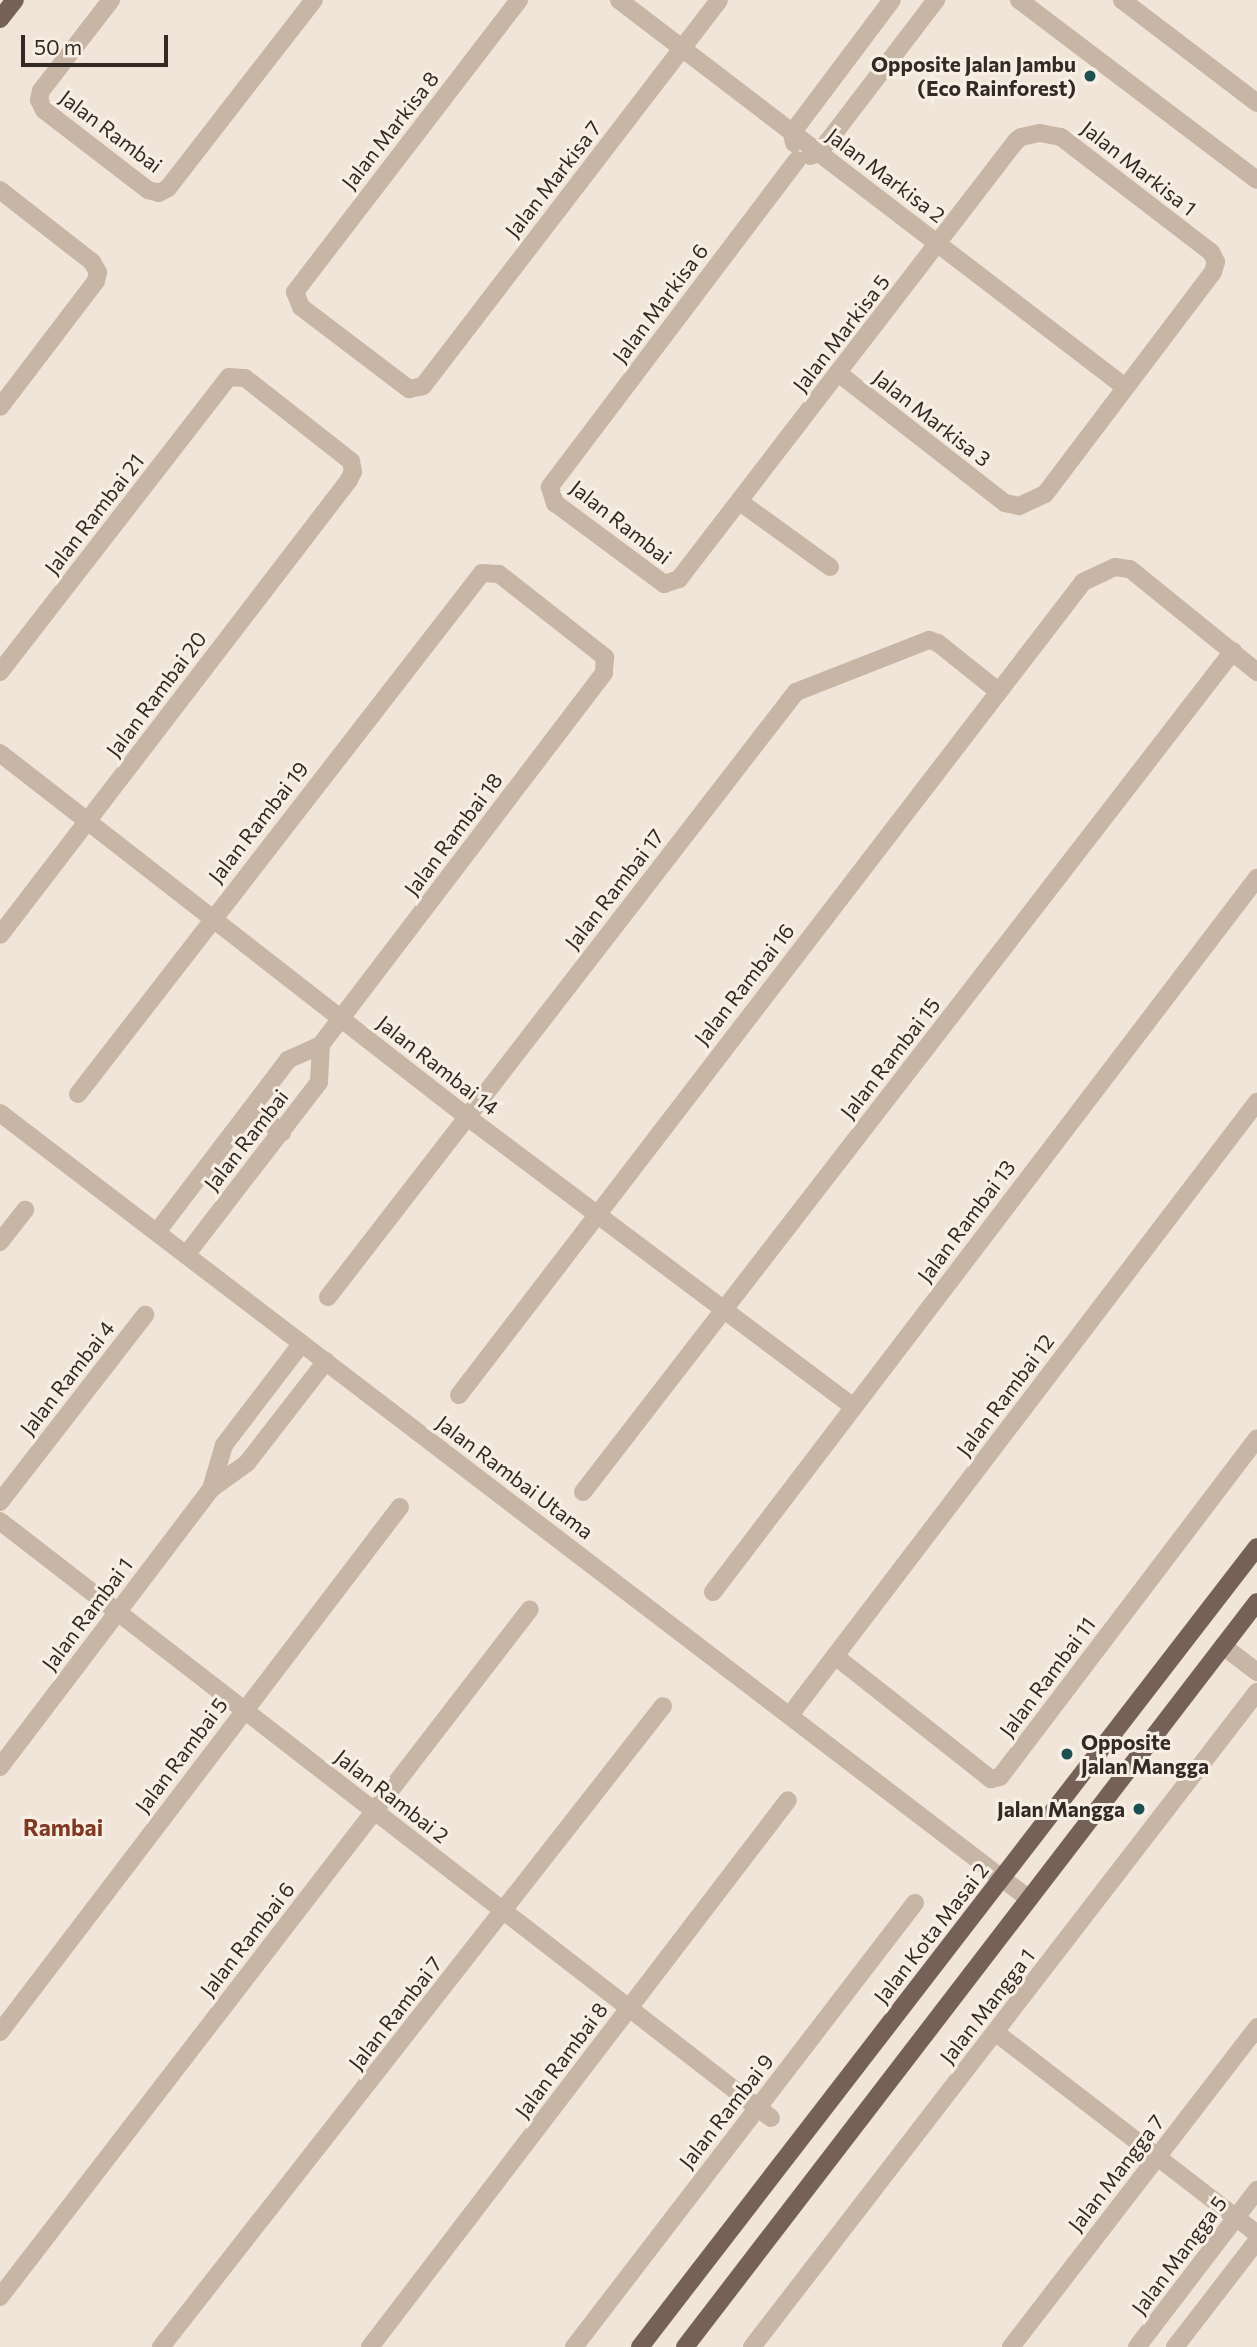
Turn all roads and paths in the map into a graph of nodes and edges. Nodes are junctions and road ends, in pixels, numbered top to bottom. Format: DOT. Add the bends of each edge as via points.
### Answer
graph roads {
  1 [pos="15,0"];
  2 [pos="111,0"];
  3 [pos="314,0"];
  4 [pos="519,0"];
  5 [pos="619,0"];
  6 [pos="719,0"];
  7 [pos="892,0"];
  8 [pos="936,0"];
  9 [pos="1019,0"];
  10 [pos="1134,4"];
  11 [pos="0,19"];
  12 [pos="682,48"];
  13 [pos="1257,103"];
  14 [pos="792,132"];
  15 [pos="1040,133"];
  16 [pos="819,153"];
  17 [pos="797,160"];
  18 [pos="1257,180"];
  19 [pos="0,190"];
  20 [pos="939,245"];
  21 [pos="838,373"];
  22 [pos="423,386"];
  23 [pos="1125,387"];
  24 [pos="0,407"];
  25 [pos="560,473"];
  26 [pos="349,480"];
  27 [pos="740,502"];
  28 [pos="830,567"];
  29 [pos="684,572"];
  30 [pos="1233,652"];
  31 [pos="0,672"];
  32 [pos="1257,672"];
  33 [pos="602,676"];
  34 [pos="998,691"];
  35 [pos="0,753"];
  36 [pos="88,820"];
  37 [pos="1257,878"];
  38 [pos="213,918"];
  39 [pos="0,935"];
  40 [pos="341,1019"];
  41 [pos="321,1045"];
  42 [pos="78,1094"];
  43 [pos="1257,1102"];
  44 [pos="251,1109"];
  45 [pos="0,1113"];
  46 [pos="466,1116"];
  47 [pos="282,1132"];
  48 [pos="25,1210"];
  49 [pos="596,1214"];
  50 [pos="157,1232"];
  51 [pos="0,1242"];
  52 [pos="186,1255"];
  53 [pos="328,1297"];
  54 [pos="724,1310"];
  55 [pos="145,1315"];
  56 [pos="302,1343"];
  57 [pos="326,1361"];
  58 [pos="459,1395"];
  59 [pos="853,1407"];
  60 [pos="1257,1438"];
  61 [pos="211,1489"];
  62 [pos="583,1492"];
  63 [pos="0,1502"];
  64 [pos="400,1507"];
  65 [pos="0,1521"];
  66 [pos="1257,1547"];
  67 [pos="713,1592"];
  68 [pos="1257,1602"];
  69 [pos="530,1609"];
  70 [pos="117,1612"];
  71 [pos="1223,1646"];
  72 [pos="835,1656"];
  73 [pos="1257,1672"];
  74 [pos="1257,1692"];
  75 [pos="663,1706"];
  76 [pos="243,1710"];
  77 [pos="790,1715"];
  78 [pos="0,1767"];
  79 [pos="788,1800"];
  80 [pos="374,1811"];
  81 [pos="1002,1878"];
  82 [pos="1029,1899"];
  83 [pos="915,1903"];
  84 [pos="503,1911"];
  85 [pos="628,2009"];
  86 [pos="1257,2027"];
  87 [pos="0,2032"];
  88 [pos="995,2032"];
  89 [pos="764,2113"];
  90 [pos="1158,2156"];
  91 [pos="1257,2190"];
  92 [pos="1236,2217"];
  93 [pos="1257,2234"];
  94 [pos="1257,2241"];
  95 [pos="0,2297"];
  96 [pos="162,2347"];
  97 [pos="370,2347"];
  98 [pos="574,2347"];
  99 [pos="640,2347"];
  100 [pos="685,2347"];
  101 [pos="752,2347"];
  102 [pos="1011,2347"];
  103 [pos="1137,2347"];
  104 [pos="1175,2347"];
  1 -- 11 [label="main road"];
  2 -- 3 [label="street, Jalan Rambai" via="41,91 41,106 148,190 159,193 168,188"];
  4 -- 22 [label="street, Jalan Markisa 8" via="296,289 300,307 404,386"];
  5 -- 12 [label="street, Jalan Markisa 2"];
  6 -- 12 [label="street, Jalan Markisa 7"];
  7 -- 14 [label="street"];
  8 -- 16 [label="street"];
  9 -- 18 [label="street"];
  10 -- 13 [label="street"];
  12 -- 14 [label="street, Jalan Markisa 2"];
  12 -- 22 [label="street, Jalan Markisa 7"];
  14 -- 16 [label="street, Jalan Markisa 2"];
  14 -- 17 [label="street"];
  15 -- 20 [label="street, Jalan Markisa 5" via="1016,141"];
  15 -- 23 [label="street, Jalan Markisa 1" via="1061,137 1206,249 1216,262"];
  16 -- 17 [label="street"];
  16 -- 20 [label="street, Jalan Markisa 2"];
  17 -- 25 [label="street, Jalan Markisa 6"];
  19 -- 24 [label="street" via="92,262 98,272 96,281"];
  20 -- 21 [label="street, Jalan Markisa 5"];
  20 -- 23 [label="street, Jalan Markisa 2"];
  21 -- 23 [label="street, Jalan Markisa 3" via="1014,507 1042,496"];
  21 -- 27 [label="street, Jalan Markisa 5"];
  25 -- 29 [label="street, Jalan Rambai" via="550,487 555,503 659,581 675,582"];
  26 -- 31 [label="street, Jalan Rambai 21" via="354,466 348,456 245,378 234,375 223,383"];
  26 -- 36 [label="street, Jalan Rambai 20"];
  27 -- 28 [label="street"];
  27 -- 29 [label="street, Jalan Markisa 5"];
  30 -- 32 [label="street"];
  30 -- 34 [label="street, Jalan Rambai 16" via="1125,567 1089,577"];
  30 -- 54 [label="street, Jalan Rambai 15"];
  33 -- 38 [label="street, Jalan Rambai 19" via="607,663 601,653 499,574 488,571 476,579"];
  33 -- 40 [label="street, Jalan Rambai 18"];
  34 -- 46 [label="street, Jalan Rambai 17" via="929,640 796,692"];
  34 -- 49 [label="street, Jalan Rambai 16"];
  35 -- 36 [label="street, Jalan Rambai 14"];
  36 -- 38 [label="street, Jalan Rambai 14"];
  36 -- 39 [label="street, Jalan Rambai 20"];
  37 -- 59 [label="street, Jalan Rambai 13"];
  38 -- 40 [label="street, Jalan Rambai 14"];
  38 -- 42 [label="street, Jalan Rambai 19"];
  40 -- 41 [label="street, Jalan Rambai"];
  40 -- 46 [label="street, Jalan Rambai 14"];
  41 -- 44 [label="street, Jalan Rambai" via="288,1060"];
  41 -- 47 [label="street, Jalan Rambai" via="319,1082"];
  43 -- 72 [label="street, Jalan Rambai 12"];
  44 -- 47 [label="street"];
  44 -- 50 [label="street, Jalan Rambai"];
  45 -- 50 [label="street, Jalan Rambai Utama"];
  46 -- 49 [label="street, Jalan Rambai 14"];
  46 -- 53 [label="street, Jalan Rambai 17"];
  47 -- 52 [label="street, Jalan Rambai"];
  48 -- 51 [label="street"];
  49 -- 54 [label="street, Jalan Rambai 14"];
  49 -- 58 [label="street, Jalan Rambai 16"];
  50 -- 52 [label="street, Jalan Rambai Utama"];
  52 -- 56 [label="street, Jalan Rambai Utama"];
  54 -- 59 [label="street, Jalan Rambai 14"];
  54 -- 62 [label="street, Jalan Rambai 15"];
  55 -- 63 [label="street, Jalan Rambai 4"];
  56 -- 57 [label="street, Jalan Rambai Utama"];
  56 -- 61 [label="street, Jalan Rambai 1" via="224,1445"];
  57 -- 61 [label="street, Jalan Rambai 1" via="247,1463"];
  57 -- 77 [label="street, Jalan Rambai Utama"];
  59 -- 67 [label="street, Jalan Rambai 13"];
  60 -- 72 [label="street, Jalan Rambai 11" via="1000,1777 991,1779"];
  61 -- 70 [label="street, Jalan Rambai 1"];
  64 -- 76 [label="street, Jalan Rambai 5"];
  65 -- 70 [label="street, Jalan Rambai 2"];
  66 -- 81 [label="main road, Jalan Kota Masai 2"];
  68 -- 71 [label="main road"];
  69 -- 80 [label="street, Jalan Rambai 6"];
  70 -- 76 [label="street, Jalan Rambai 2"];
  70 -- 78 [label="street, Jalan Rambai 1"];
  71 -- 73 [label="street"];
  71 -- 82 [label="main road"];
  72 -- 77 [label="street, Jalan Rambai 12"];
  74 -- 88 [label="street, Jalan Mangga 1"];
  75 -- 84 [label="street, Jalan Rambai 7"];
  76 -- 80 [label="street, Jalan Rambai 2"];
  76 -- 87 [label="street, Jalan Rambai 5"];
  77 -- 81 [label="street, Jalan Rambai Utama"];
  79 -- 85 [label="street, Jalan Rambai 8"];
  80 -- 84 [label="street, Jalan Rambai 2"];
  80 -- 95 [label="street, Jalan Rambai 6"];
  81 -- 82 [label="street, Jalan Rambai Utama"];
  81 -- 99 [label="main road, Jalan Kota Masai 2"];
  82 -- 100 [label="main road"];
  83 -- 89 [label="street, Jalan Rambai 9"];
  84 -- 85 [label="street, Jalan Rambai 2"];
  84 -- 96 [label="street, Jalan Rambai 7"];
  85 -- 89 [label="street, Jalan Rambai 2"];
  85 -- 97 [label="street, Jalan Rambai 8"];
  86 -- 90 [label="street, Jalan Mangga 7"];
  88 -- 90 [label="street"];
  88 -- 101 [label="street, Jalan Mangga 1"];
  89 -- 98 [label="street, Jalan Rambai 9"];
  90 -- 92 [label="street"];
  90 -- 102 [label="street, Jalan Mangga 7"];
  91 -- 92 [label="street, Jalan Mangga 5"];
  92 -- 93 [label="street"];
  92 -- 103 [label="street, Jalan Mangga 5"];
  94 -- 104 [label="street"];
}
